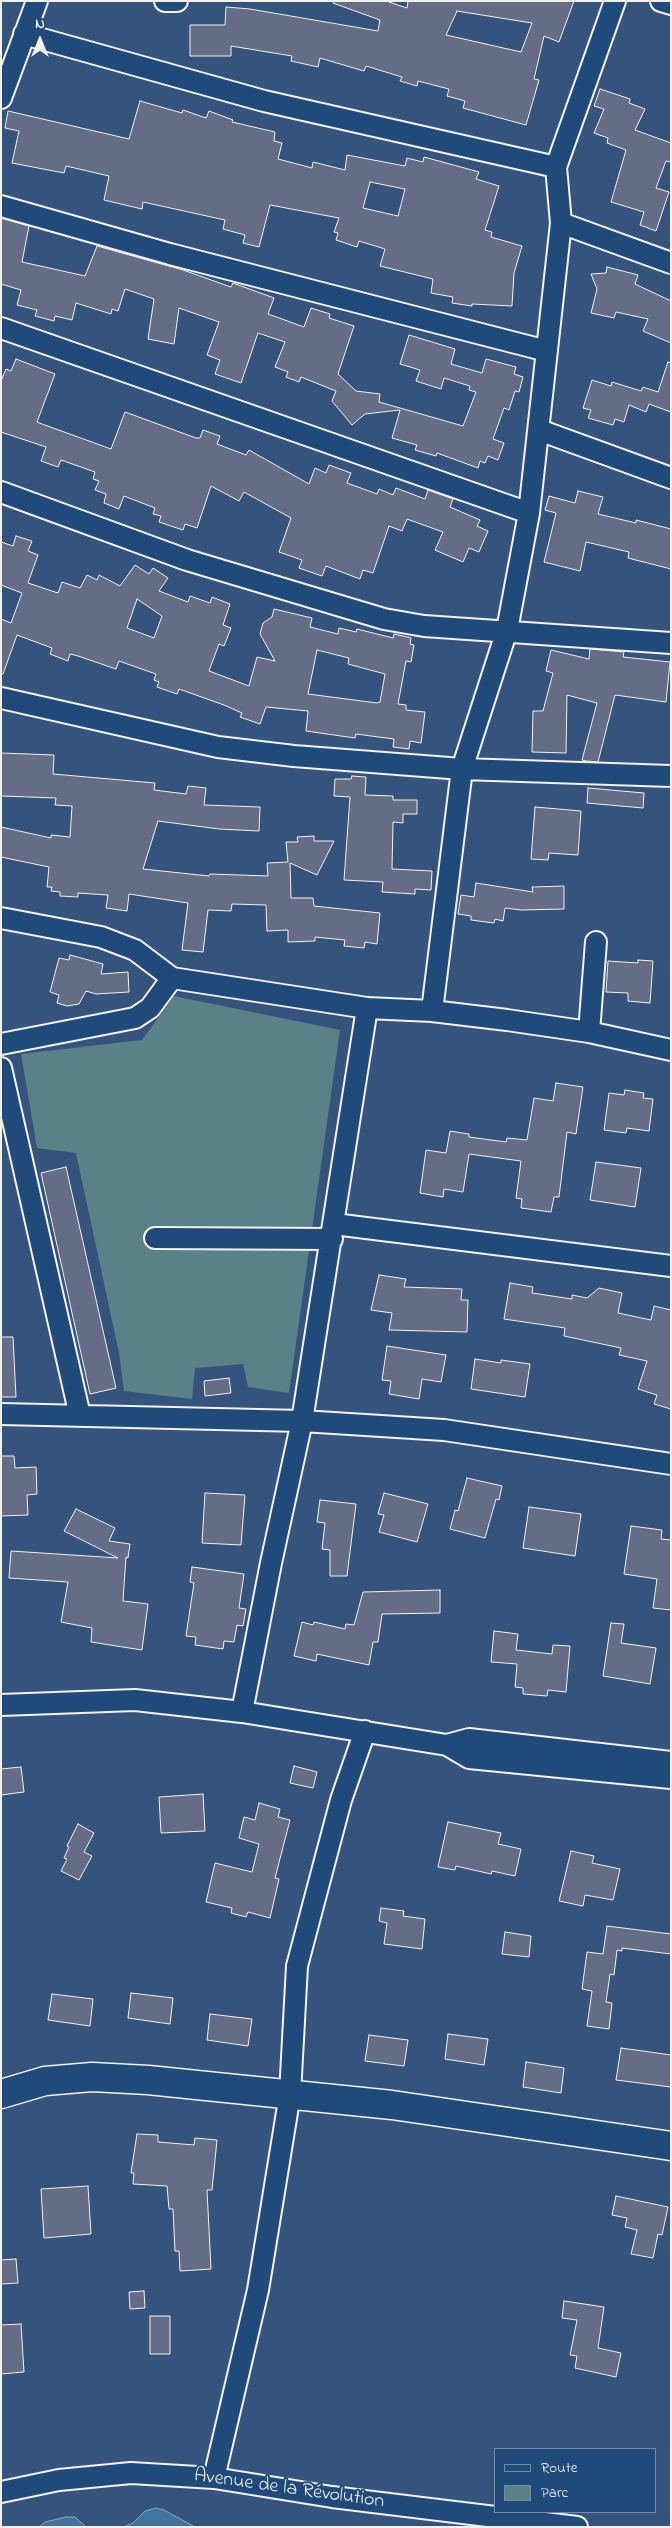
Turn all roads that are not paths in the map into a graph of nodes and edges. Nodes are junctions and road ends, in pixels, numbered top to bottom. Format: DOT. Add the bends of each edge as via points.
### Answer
graph roads {
  1 [pos="38,1"];
  2 [pos="165,1"];
  3 [pos="177,1"];
  4 [pos="615,1"];
  5 [pos="24,34"];
  6 [pos="1,98"];
  7 [pos="556,167"];
  8 [pos="1,206"];
  9 [pos="561,223"];
  10 [pos="671,263"];
  11 [pos="1,328"];
  12 [pos="547,351"];
  13 [pos="539,430"];
  14 [pos="671,478"];
  15 [pos="1,492"];
  16 [pos="529,513"];
  17 [pos="507,630"];
  18 [pos="671,643"];
  19 [pos="1,698"];
  20 [pos="462,769"];
  21 [pos="671,776"];
  22 [pos="1,918"];
  23 [pos="596,942"];
  24 [pos="172,978"];
  25 [pos="367,1008"];
  26 [pos="432,1012"];
  27 [pos="589,1032"];
  28 [pos="1,1044"];
  29 [pos="671,1050"];
  30 [pos="1,1068"];
  31 [pos="333,1232"];
  32 [pos="155,1238"];
  33 [pos="671,1266"];
  34 [pos="1,1414"];
  35 [pos="80,1416"];
  36 [pos="302,1420"];
  37 [pos="671,1464"];
  38 [pos="1,1705"];
  39 [pos="242,1712"];
  40 [pos="365,1731"];
  41 [pos="560,1759"];
  42 [pos="671,1762"];
  43 [pos="671,1778"];
  44 [pos="1,2094"];
  45 [pos="290,2094"];
  46 [pos="671,2146"];
  47 [pos="214,2478"];
  48 [pos="1,2492"];
  49 [pos="577,2527"];
  1 -- 5 [label="street"];
  2 -- 3 [label="street"];
  4 -- 7 [label="street"];
  5 -- 6 [label="street"];
  5 -- 7 [label="street" via="264,101"];
  7 -- 9 [label="street"];
  8 -- 12 [label="street" via="170,254"];
  9 -- 10 [label="street"];
  9 -- 12 [label="street"];
  11 -- 16 [label="street"];
  12 -- 13 [label="street"];
  13 -- 14 [label="street"];
  13 -- 16 [label="street"];
  15 -- 17 [label="street" via="187,560 384,619 424,626"];
  16 -- 17 [label="street"];
  17 -- 18 [label="street"];
  17 -- 20 [label="street"];
  19 -- 20 [label="street" via="218,747"];
  20 -- 21 [label="street"];
  20 -- 26 [label="street"];
  22 -- 24 [label="street" via="101,937 135,950"];
  23 -- 27 [label="street"];
  24 -- 25 [label="street"];
  24 -- 28 [label="street" via="150,1008 135,1018"];
  25 -- 26 [label="street"];
  25 -- 31 [label="street"];
  26 -- 27 [label="street"];
  27 -- 29 [label="street"];
  30 -- 35 [label="street"];
  31 -- 32 [label="street"];
  31 -- 33 [label="street"];
  31 -- 36 [label="street"];
  34 -- 35 [label="street"];
  35 -- 36 [label="street"];
  36 -- 37 [label="street" via="444,1430"];
  36 -- 39 [label="street"];
  38 -- 39 [label="street" via="135,1700"];
  39 -- 40 [label="street"];
  40 -- 41 [label="street" via="447,1745 468,1758"];
  40 -- 45 [label="street" via="340,1800 297,1966"];
  41 -- 42 [label="street"];
  41 -- 43 [label="street"];
  44 -- 45 [label="highway" via="45,2081 92,2077"];
  45 -- 46 [label="highway" via="392,2105"];
  45 -- 47 [label="street" via="258,2290"];
  47 -- 48 [label="street, Avenue de la Révolution" via="131,2473 59,2480"];
  47 -- 49 [label="street, Avenue de la Révolution" via="332,2497"];
}
